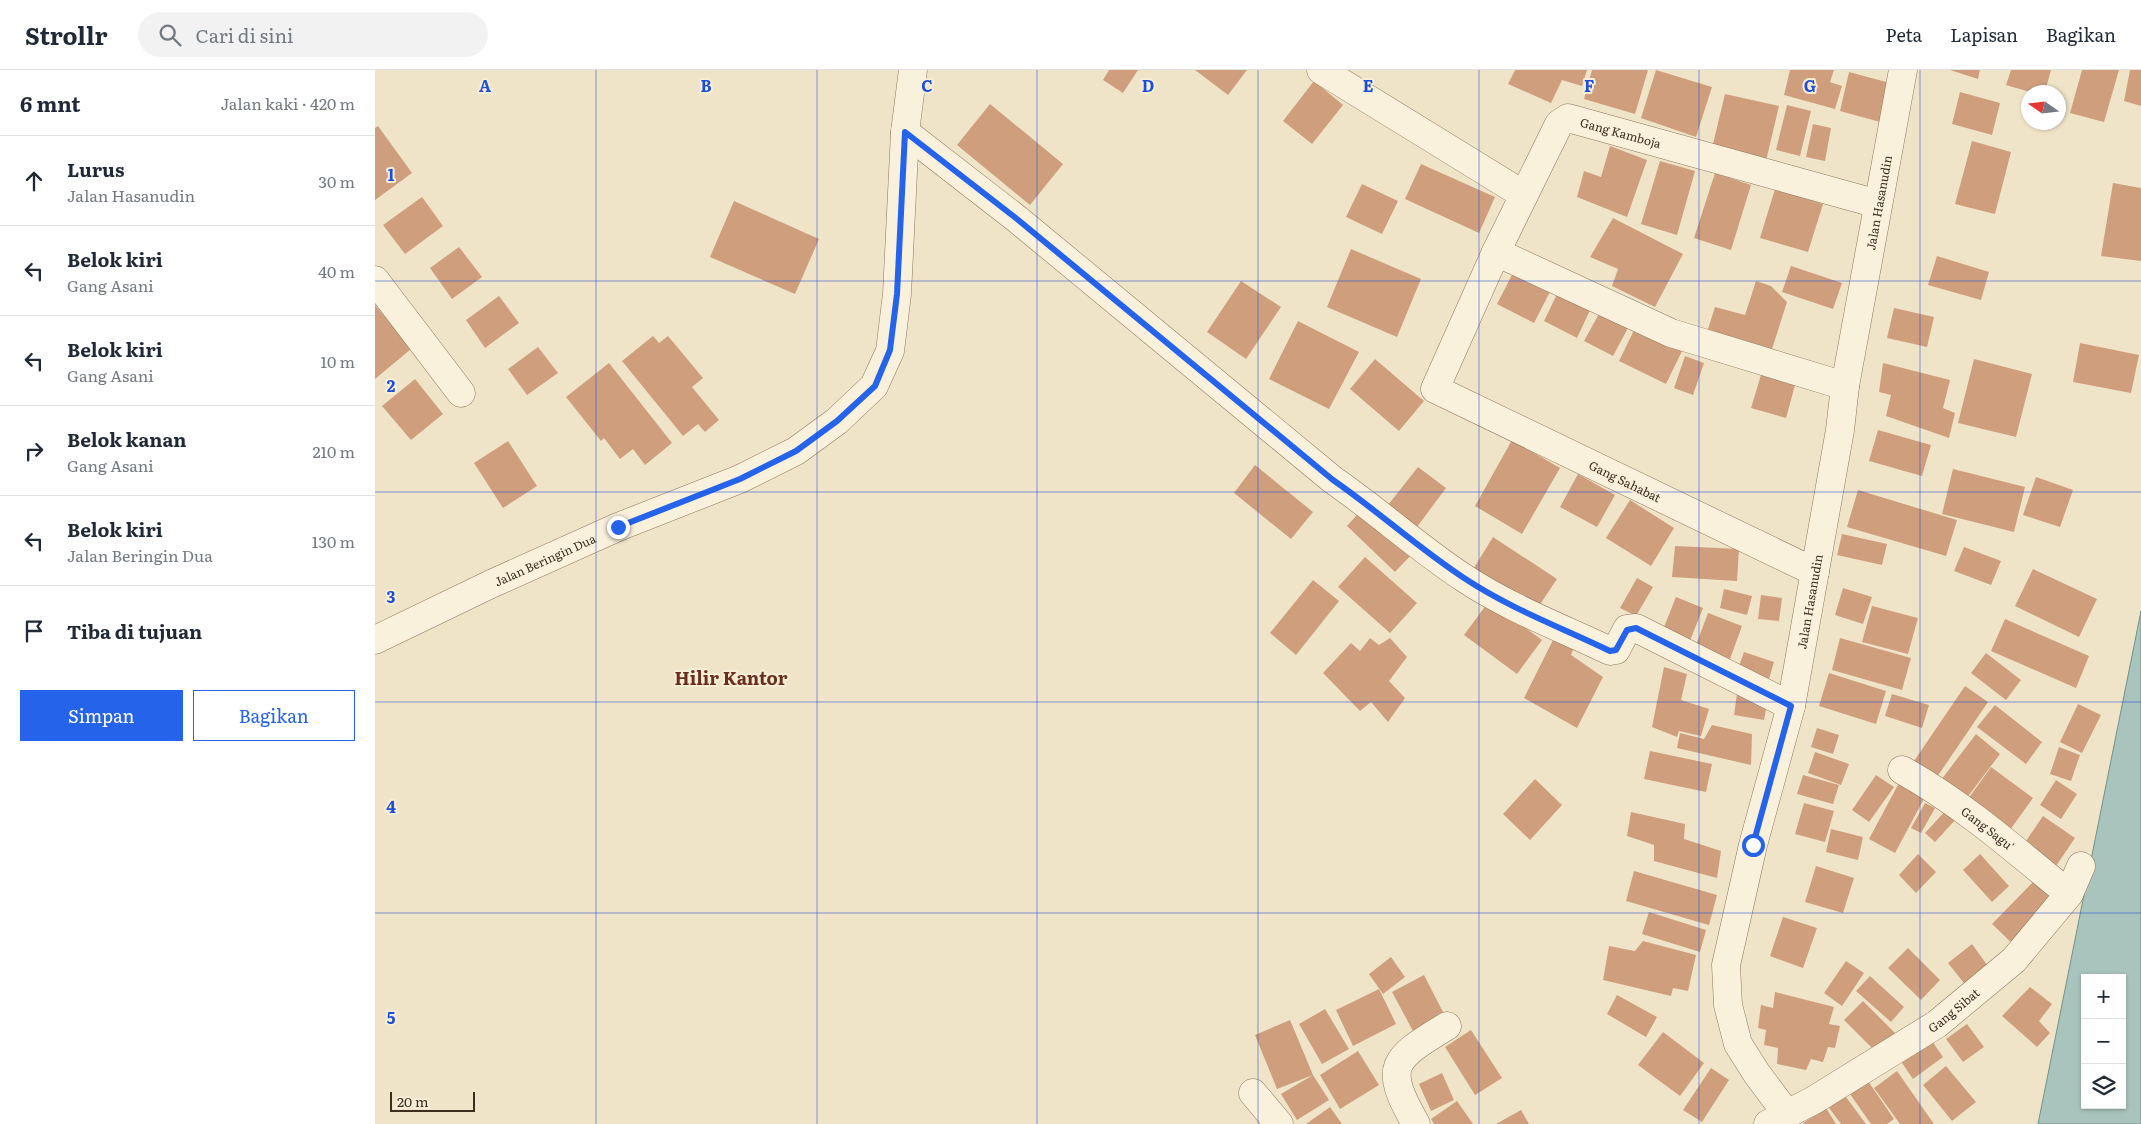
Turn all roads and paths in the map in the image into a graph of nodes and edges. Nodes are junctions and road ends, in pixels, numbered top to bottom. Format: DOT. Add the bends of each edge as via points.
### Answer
graph roads {
  1 [pos="913,70"];
  2 [pos="1321,70"];
  3 [pos="1903,70"];
  4 [pos="905,132"];
  5 [pos="1524,195"];
  6 [pos="1878,204"];
  7 [pos="1496,252"];
  8 [pos="375,280"];
  9 [pos="1845,386"];
  10 [pos="1435,389"];
  11 [pos="461,393"];
  12 [pos="1815,572"];
  13 [pos="375,640"];
  14 [pos="1791,706"];
  15 [pos="1903,770"];
  16 [pos="2081,866"];
  17 [pos="2069,894"];
  18 [pos="1447,1026"];
  19 [pos="1253,1093"];
  20 [pos="1778,1119"];
  21 [pos="1279,1124"];
  22 [pos="1416,1124"];
  1 -- 4 [label="street, Jalan Beringin Dua"];
  2 -- 5 [label="street"];
  3 -- 6 [label="street, Jalan Hasanudin"];
  4 -- 13 [label="street, Jalan Beringin Dua" via="897,294 890,350 875,386 837,421 796,451 740,479 618,527"];
  4 -- 14 [label="street" via="1017,219 1333,480 1464,578 1515,609 1610,651 1616,650 1627,630 1636,628"];
  5 -- 6 [label="street, Gang Kamboja" via="1559,124 1567,118"];
  5 -- 7 [label="street, Gang Kamboja"];
  6 -- 9 [label="street, Jalan Hasanudin"];
  7 -- 9 [label="street" via="1671,333"];
  7 -- 10 [label="street, Gang Kamboja"];
  8 -- 11 [label="street"];
  9 -- 12 [label="street, Jalan Hasanudin"];
  10 -- 12 [label="street, Gang Sahabat"];
  12 -- 14 [label="street, Jalan Hasanudin"];
  14 -- 20 [label="street, Jalan Hasanudin" via="1753,845 1726,965 1728,1005 1738,1044"];
  15 -- 17 [label="street, Gang Sagu'" via="1955,803"];
  16 -- 17 [label="street, Gang Sibat"];
  17 -- 20 [label="street, Gang Sibat" via="2014,960 1937,1024"];
  18 -- 22 [label="street" via="1412,1047 1399,1063 1395,1080"];
  19 -- 21 [label="street"];
}
